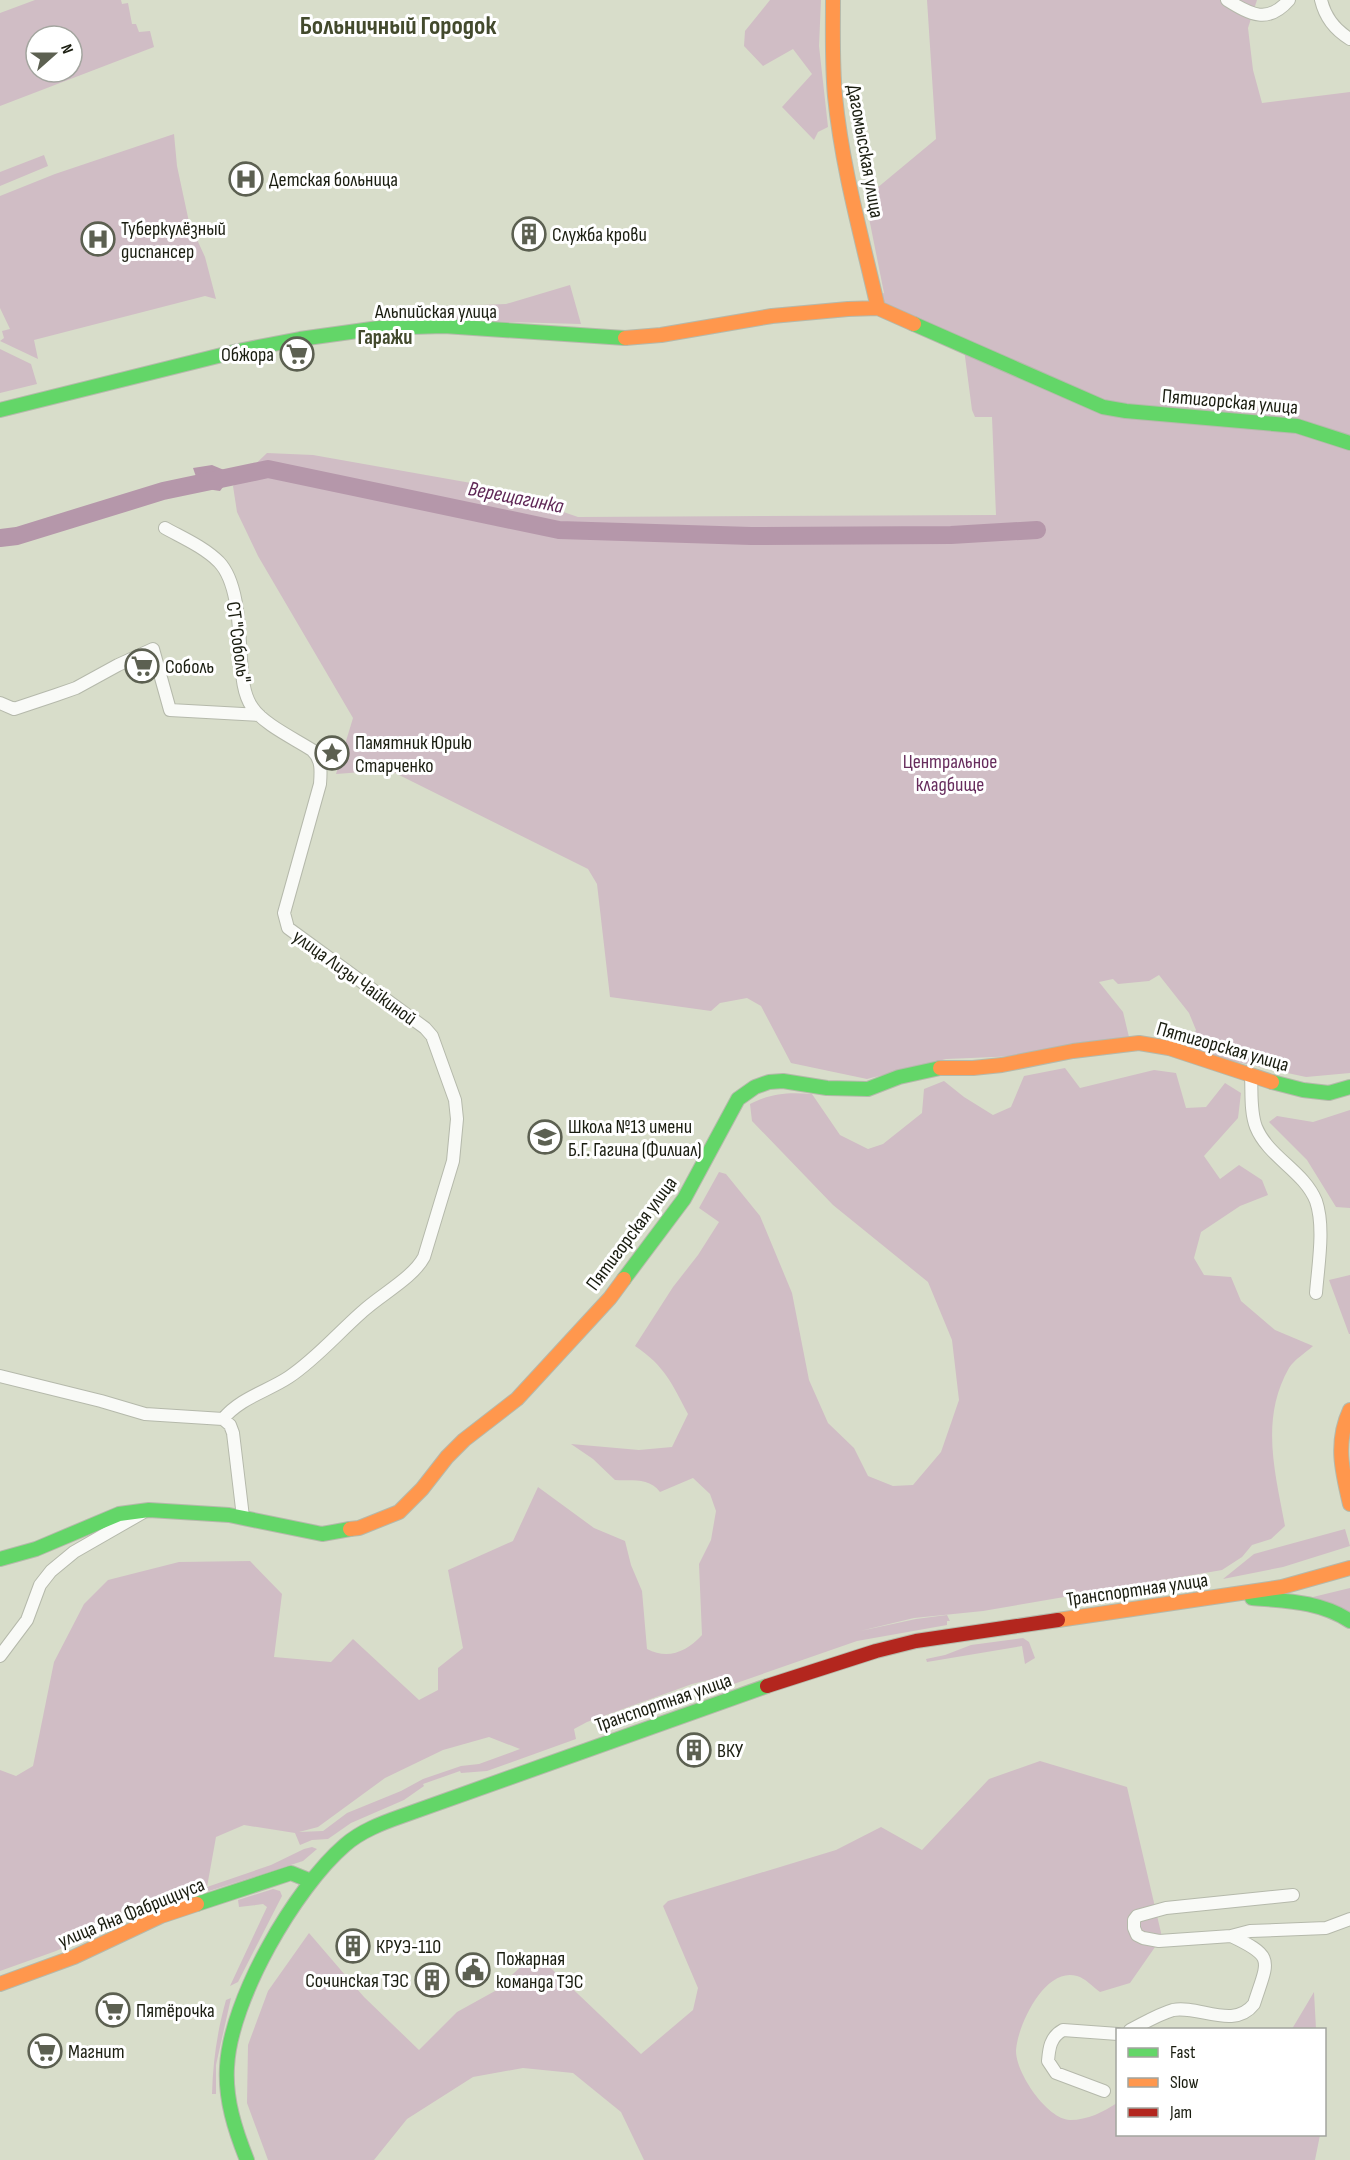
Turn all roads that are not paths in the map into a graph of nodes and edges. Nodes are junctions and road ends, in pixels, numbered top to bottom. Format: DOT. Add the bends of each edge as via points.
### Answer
graph roads {
  1 [pos="833,0"];
  2 [pos="1227,0"];
  3 [pos="1289,0"];
  4 [pos="1321,0"];
  5 [pos="1350,39"];
  6 [pos="878,308"];
  7 [pos="0,410"];
  8 [pos="1350,443"];
  9 [pos="165,528"];
  10 [pos="0,703"];
  11 [pos="259,715"];
  12 [pos="317,755"];
  13 [pos="1251,1076"];
  14 [pos="1350,1087"];
  15 [pos="1316,1293"];
  16 [pos="0,1376"];
  17 [pos="1350,1410"];
  18 [pos="224,1419"];
  19 [pos="1350,1504"];
  20 [pos="149,1510"];
  21 [pos="243,1517"];
  22 [pos="0,1559"];
  23 [pos="1350,1568"];
  24 [pos="1227,1596"];
  25 [pos="1350,1621"];
  26 [pos="0,1656"];
  27 [pos="311,1881"];
  28 [pos="1293,1895"];
  29 [pos="1350,1919"];
  30 [pos="1232,1936"];
  31 [pos="0,1984"];
  32 [pos="1134,2028"];
  33 [pos="1116,2034"];
  34 [pos="1104,2091"];
  35 [pos="247,2160"];
  1 -- 6 [label="street, Дагомысская улица" via="835,98 853,202"];
  2 -- 3 [label="street" via="1256,15 1275,13"];
  4 -- 5 [label="street" via="1333,26"];
  6 -- 7 [label="street, Альпийская улица" via="761,318 629,338 444,326 379,328 238,351"];
  6 -- 8 [label="street, Пятигорская улица" via="1103,407 1297,426"];
  9 -- 11 [label="street, СТ \"Соболь\"" via="209,554 227,574 237,610 245,691"];
  10 -- 11 [label="street" via="14,709 76,688 153,649 170,710"];
  11 -- 12 [label="street, СТ \"Соболь\""];
  12 -- 18 [label="street, улица Лизы Чайкиной" via="320,784 285,922 294,935 430,1032 455,1100 456,1138 445,1192 418,1266 303,1366 234,1407"];
  13 -- 14 [label="street, Пятигорская улица" via="1318,1092"];
  13 -- 15 [label="street" via="1256,1127 1268,1147 1309,1189 1316,1203"];
  13 -- 21 [label="street, Пятигорская улица" via="1169,1048 1139,1043 1002,1065 935,1068 868,1089 783,1081 755,1087 738,1099 684,1199 610,1298 517,1399 447,1457 405,1507 384,1520 322,1534"];
  16 -- 18 [label="street" via="145,1414"];
  17 -- 19 [label="street" via="1339,1449"];
  18 -- 21 [label="street" via="233,1433"];
  20 -- 21 [label="street, Пятигорская улица"];
  20 -- 22 [label="street, Пятигорская улица" via="125,1512 36,1549"];
  20 -- 26 [label="street" via="74,1552 51,1571 40,1585 27,1620"];
  23 -- 24 [label="street, Транспортная улица" via="1282,1587"];
  24 -- 25 [label="street" via="1304,1603 1334,1611"];
  24 -- 27 [label="street, Транспортная улица" via="916,1641 864,1654 405,1815 346,1844"];
  27 -- 31 [label="street, улица Яна Фабрициуса" via="291,1873 161,1916 74,1957"];
  27 -- 35 [label="street, Транспортная улица" via="263,1961 235,2022 228,2051 232,2118"];
  28 -- 30 [label="street" via="1166,1908 1142,1913 1134,1920 1137,1935 1150,1941"];
  29 -- 30 [label="street" via="1326,1928 1250,1931"];
  30 -- 32 [label="street" via="1253,1946 1265,1960 1254,2004 1247,2011 1224,2016 1174,2010"];
  33 -- 34 [label="street" via="1062,2030 1050,2046 1048,2061 1056,2073"];
}
